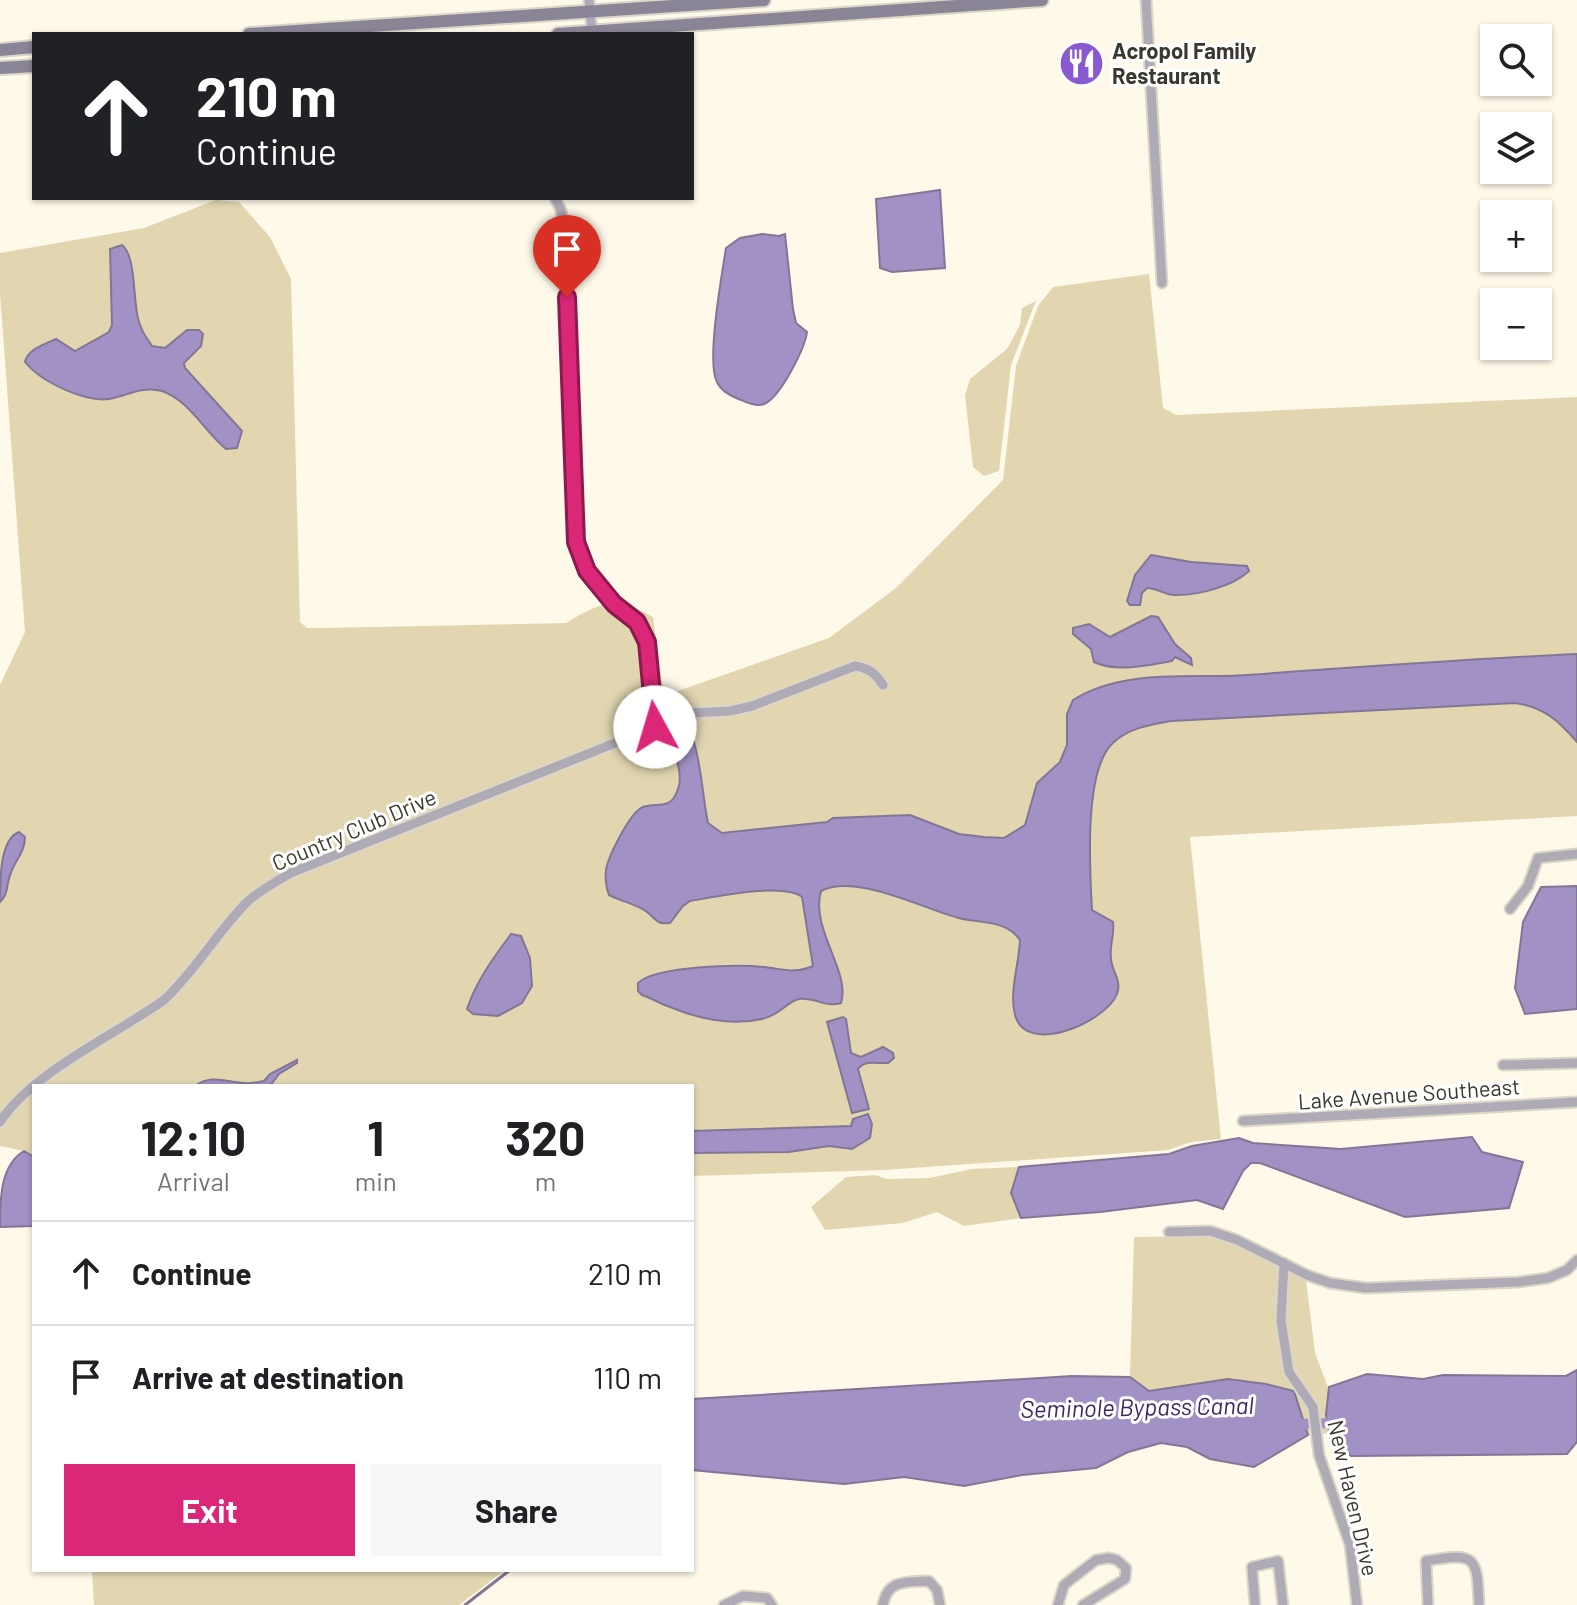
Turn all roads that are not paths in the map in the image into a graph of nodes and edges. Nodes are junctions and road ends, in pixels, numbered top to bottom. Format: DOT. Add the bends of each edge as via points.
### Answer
graph roads {
  1 [pos="764,0"];
  2 [pos="1042,0"];
  3 [pos="1146,0"];
  4 [pos="589,6"];
  5 [pos="302,32"];
  6 [pos="592,32"];
  7 [pos="32,47"];
  8 [pos="0,50"];
  9 [pos="32,66"];
  10 [pos="0,68"];
  11 [pos="556,200"];
  12 [pos="1162,283"];
  13 [pos="883,685"];
  14 [pos="655,727"];
  15 [pos="1577,854"];
  16 [pos="1510,909"];
  17 [pos="1577,1063"];
  18 [pos="1503,1065"];
  19 [pos="34,1084"];
  20 [pos="32,1086"];
  21 [pos="1577,1102"];
  22 [pos="1243,1121"];
  23 [pos="0,1122"];
  24 [pos="1169,1232"];
  25 [pos="1577,1260"];
  26 [pos="1284,1263"];
  27 [pos="724,1605"];
  28 [pos="772,1605"];
  29 [pos="883,1605"];
  30 [pos="940,1605"];
  31 [pos="1058,1605"];
  32 [pos="1083,1605"];
  33 [pos="1255,1605"];
  34 [pos="1283,1605"];
  35 [pos="1357,1605"];
  36 [pos="1428,1605"];
  37 [pos="1479,1605"];
  1 -- 4 [label="main road"];
  2 -- 6 [label="main road"];
  3 -- 12 [label="street"];
  4 -- 5 [label="main road"];
  4 -- 6 [label="street"];
  7 -- 8 [label="main road"];
  9 -- 10 [label="main road"];
  11 -- 14 [label="street" via="565,237 576,542 587,571 637,622 647,642"];
  13 -- 14 [label="street, Country Club Drive" via="875,673 855,666 752,706 690,713"];
  14 -- 19 [label="street, Country Club Drive" via="306,866 266,887 246,903 173,991"];
  15 -- 16 [label="street" via="1538,858 1528,886"];
  17 -- 18 [label="street"];
  20 -- 23 [label="street, Country Club Drive"];
  21 -- 22 [label="street, Lake Avenue Southeast"];
  24 -- 26 [label="street" via="1210,1231"];
  25 -- 26 [label="street" via="1548,1278 1391,1288 1330,1283"];
  26 -- 35 [label="street, New Haven Drive" via="1281,1321 1289,1372 1313,1407 1319,1455 1350,1545"];
  27 -- 28 [label="street" via="743,1596 767,1598"];
  29 -- 30 [label="street" via="897,1582 929,1581"];
  31 -- 32 [label="street" via="1064,1585 1096,1560 1117,1560 1126,1568 1125,1579"];
  33 -- 34 [label="street" via="1252,1567 1278,1561"];
  36 -- 37 [label="street" via="1426,1561 1467,1557 1477,1571"];
}
